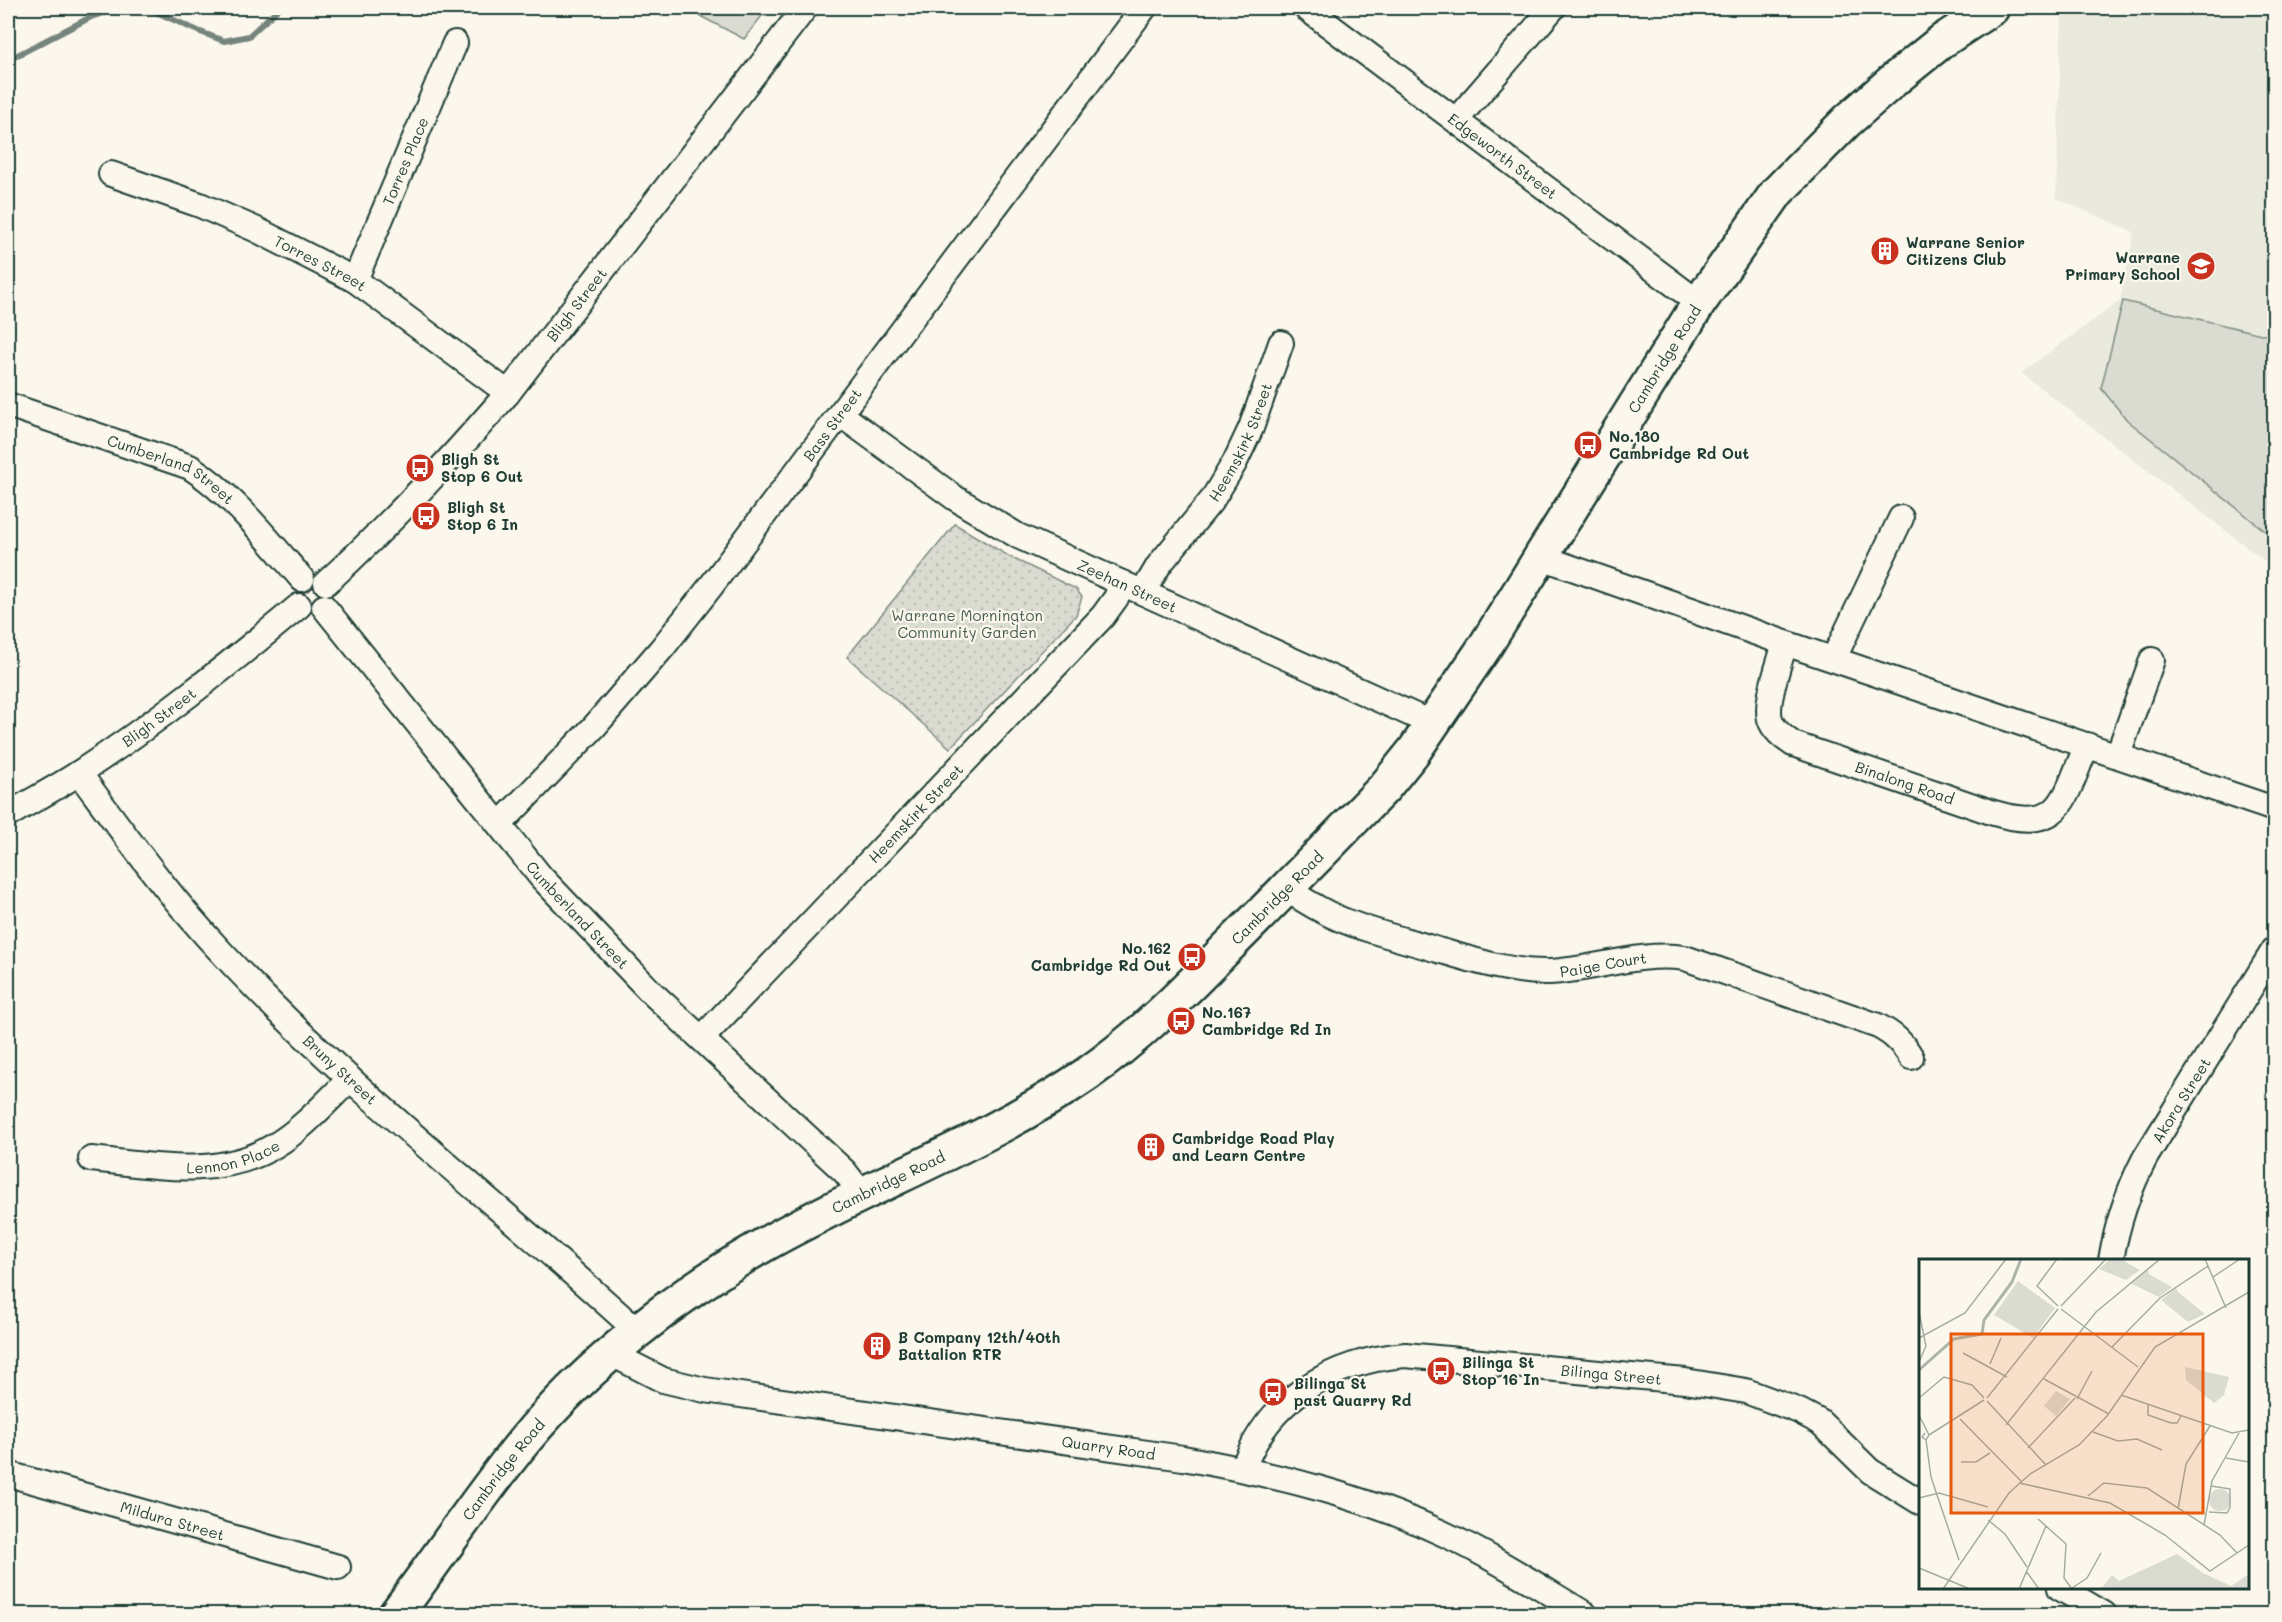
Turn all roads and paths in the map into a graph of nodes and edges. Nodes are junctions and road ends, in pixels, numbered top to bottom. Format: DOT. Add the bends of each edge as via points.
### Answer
graph roads {
  1 [pos="805,8"];
  2 [pos="1144,8"];
  3 [pos="1306,8"];
  4 [pos="1553,8"];
  5 [pos="1992,8"];
  6 [pos="455,43"];
  7 [pos="1457,119"];
  8 [pos="111,174"];
  9 [pos="355,280"];
  10 [pos="1698,303"];
  11 [pos="1281,342"];
  12 [pos="508,393"];
  13 [pos="8,405"];
  14 [pos="840,414"];
  15 [pos="1901,518"];
  16 [pos="1541,557"];
  17 [pos="302,579"];
  18 [pos="326,583"];
  19 [pos="1133,588"];
  20 [pos="299,606"];
  21 [pos="324,608"];
  22 [pos="1785,643"];
  23 [pos="1834,658"];
  24 [pos="2152,660"];
  25 [pos="1432,724"];
  26 [pos="2087,745"];
  27 [pos="2118,755"];
  28 [pos="79,773"];
  29 [pos="2274,809"];
  30 [pos="8,815"];
  31 [pos="500,824"];
  32 [pos="1286,889"];
  33 [pos="2274,951"];
  34 [pos="702,1038"];
  35 [pos="1911,1057"];
  36 [pos="350,1079"];
  37 [pos="91,1159"];
  38 [pos="862,1194"];
  39 [pos="2111,1259"];
  40 [pos="638,1332"];
  41 [pos="612,1354"];
  42 [pos="1244,1469"];
  43 [pos="8,1474"];
  44 [pos="1919,1501"];
  45 [pos="338,1567"];
  46 [pos="2063,1589"];
  47 [pos="396,1614"];
  48 [pos="1585,1614"];
  49 [pos="2104,1614"];
  1 -- 12 [label="street, Bligh Street"];
  2 -- 14 [label="street, Bass Street"];
  3 -- 7 [label="street, Edgeworth Street"];
  4 -- 7 [label="street"];
  5 -- 10 [label="main road, Cambridge Road" via="1896,78 1796,171 1761,213"];
  6 -- 9 [label="street, Torres Place"];
  7 -- 10 [label="street, Edgeworth Street"];
  8 -- 9 [label="street, Torres Street" via="200,205"];
  9 -- 12 [label="street, Torres Street"];
  10 -- 16 [label="main road, Cambridge Road"];
  11 -- 19 [label="street, Heemskirk Street" via="1235,462 1212,500 1159,565"];
  12 -- 18 [label="street, Bligh Street" via="369,544"];
  13 -- 17 [label="street, Cumberland Street" via="190,467 230,500"];
  14 -- 19 [label="street, Zeehan Street" via="955,498 1018,536"];
  14 -- 31 [label="street, Bass Street" via="663,647 594,727"];
  15 -- 23 [label="street"];
  16 -- 22 [label="street"];
  16 -- 25 [label="main road, Cambridge Road"];
  17 -- 18 [label="street" via="318,577"];
  17 -- 20 [label="street" via="294,595"];
  18 -- 21 [label="street" via="330,598"];
  19 -- 25 [label="street, Zeehan Street"];
  19 -- 34 [label="street, Heemskirk Street" via="1116,598"];
  20 -- 21 [label="street" via="308,611"];
  20 -- 28 [label="street, Bligh Street" via="226,666"];
  21 -- 31 [label="street, Cumberland Street"];
  22 -- 23 [label="street"];
  22 -- 26 [label="street, Binalong Road" via="1769,710 1773,726 1785,739 1994,813 2018,820 2041,819 2051,814 2062,801"];
  23 -- 26 [label="street"];
  24 -- 27 [label="street"];
  25 -- 32 [label="main road, Cambridge Road" via="1384,788"];
  26 -- 27 [label="street"];
  27 -- 29 [label="street"];
  28 -- 30 [label="street, Bligh Street"];
  28 -- 36 [label="street, Bruny Street" via="208,938"];
  31 -- 34 [label="street, Cumberland Street" via="541,877 614,956"];
  32 -- 35 [label="street, Paige Court" via="1350,923 1514,970 1567,971 1643,957 1685,958 1878,1026 1902,1042"];
  32 -- 38 [label="main road, Cambridge Road" via="1164,1012 1095,1069 996,1130"];
  33 -- 39 [label="street, Akora Street" via="2130,1186"];
  34 -- 38 [label="street, Cumberland Street" via="845,1172"];
  36 -- 37 [label="street, Lennon Place" via="275,1146 231,1164 184,1168"];
  36 -- 40 [label="street, Bruny Street"];
  38 -- 40 [label="main road, Cambridge Road" via="759,1247"];
  40 -- 41 [label="main road, Cambridge Road"];
  41 -- 42 [label="street, Quarry Road" via="663,1380 705,1390"];
  41 -- 47 [label="main road, Cambridge Road" via="524,1441"];
  42 -- 44 [label="street, Bilinga Street" via="1251,1447 1270,1419 1304,1389 1361,1362 1405,1355 1685,1381 1746,1391 1820,1422 1870,1471"];
  42 -- 48 [label="street, Quarry Road" via="1368,1503 1412,1520 1474,1550"];
  43 -- 45 [label="street, Mildura Street"];
  46 -- 49 [label="street"];
}
